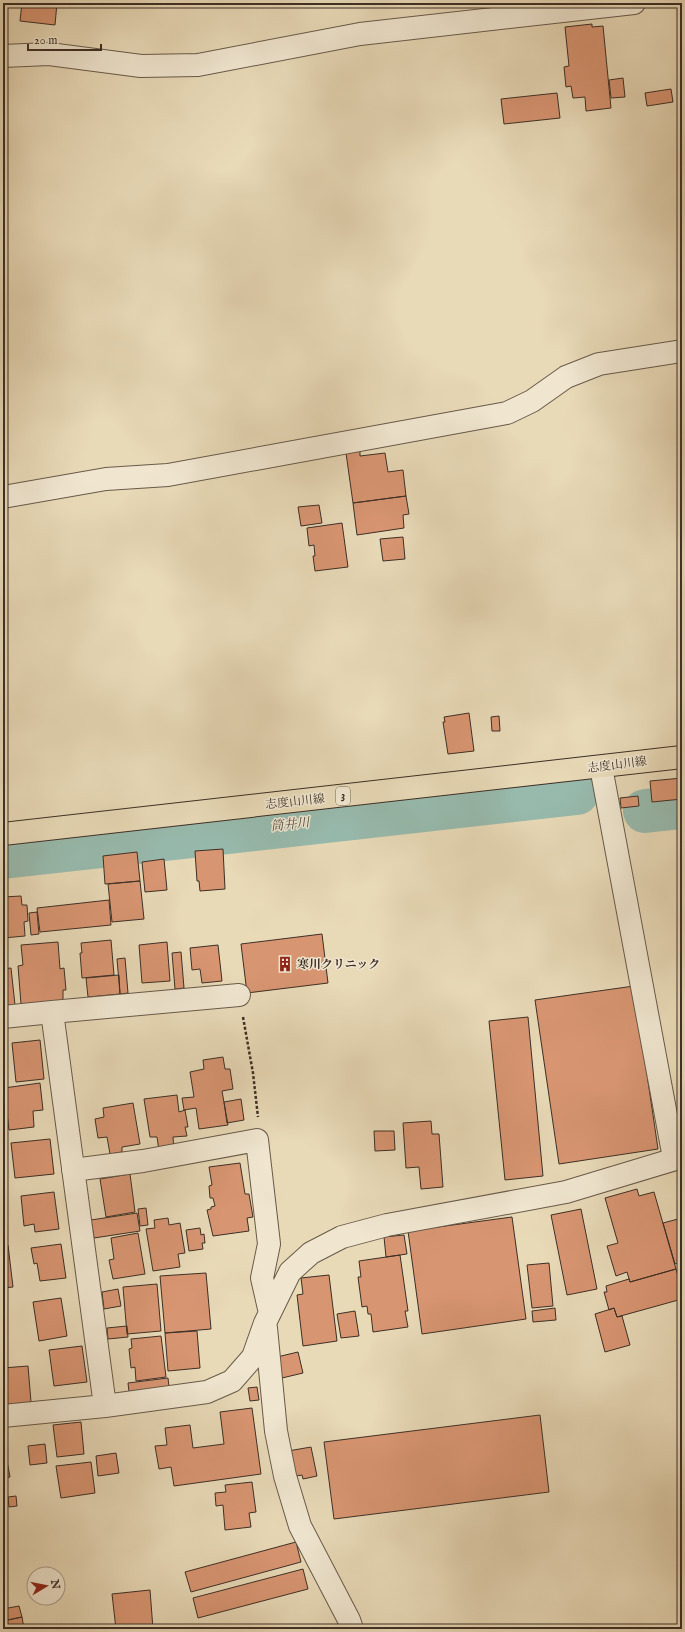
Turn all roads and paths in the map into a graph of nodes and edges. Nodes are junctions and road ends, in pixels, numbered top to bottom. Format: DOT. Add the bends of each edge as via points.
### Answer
graph roads {
  1 [pos="634,3"];
  2 [pos="3,56"];
  3 [pos="682,351"];
  4 [pos="3,497"];
  5 [pos="682,757"];
  6 [pos="601,768"];
  7 [pos="3,834"];
  8 [pos="239,995"];
  9 [pos="52,1012"];
  10 [pos="3,1017"];
  11 [pos="257,1140"];
  12 [pos="678,1158"];
  13 [pos="73,1170"];
  14 [pos="267,1318"];
  15 [pos="104,1406"];
  16 [pos="3,1416"];
  17 [pos="352,1629"];
  1 -- 2 [label="street" via="360,34 198,65 141,66 49,54"];
  3 -- 4 [label="street" via="599,364 566,377 532,401 507,413 168,475 106,480"];
  5 -- 6 [label="main road, 志度山川線 / 3"];
  6 -- 7 [label="main road, 志度山川線 / 3"];
  6 -- 12 [label="street"];
  8 -- 9 [label="street"];
  8 -- 11 [label="path" via="253,1073 259,1129"];
  9 -- 10 [label="street"];
  9 -- 13 [label="street"];
  11 -- 13 [label="street" via="143,1161"];
  11 -- 14 [label="street" via="269,1244 262,1278"];
  12 -- 14 [label="street" via="566,1192 387,1225 342,1237 311,1253 290,1272"];
  13 -- 15 [label="street"];
  14 -- 15 [label="street" via="253,1357 232,1381 207,1392"];
  14 -- 17 [label="street" via="276,1431 285,1476 300,1526"];
  15 -- 16 [label="street"];
}
